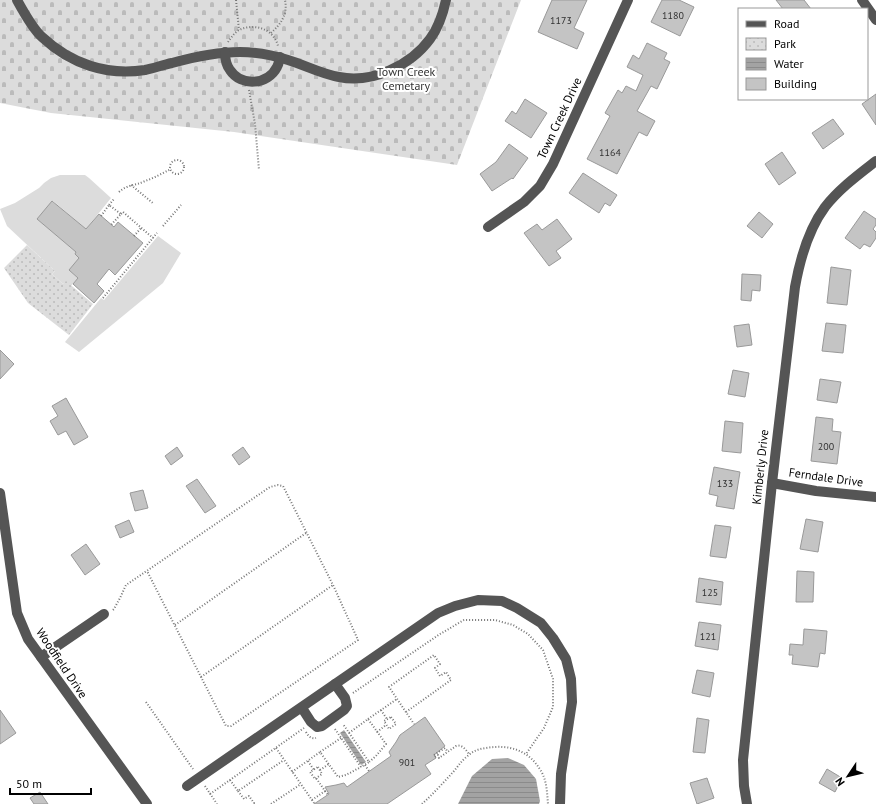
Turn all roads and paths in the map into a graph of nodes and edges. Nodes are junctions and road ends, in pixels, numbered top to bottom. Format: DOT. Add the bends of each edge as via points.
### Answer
graph roads {
  1 [pos="16,0"];
  2 [pos="236,0"];
  3 [pos="286,0"];
  4 [pos="446,0"];
  5 [pos="628,0"];
  6 [pos="868,9"];
  7 [pos="876,20"];
  8 [pos="239,30"];
  9 [pos="271,34"];
  10 [pos="225,52"];
  11 [pos="280,57"];
  12 [pos="247,81"];
  13 [pos="876,161"];
  14 [pos="171,169"];
  15 [pos="259,170"];
  16 [pos="131,185"];
  17 [pos="119,192"];
  18 [pos="114,199"];
  19 [pos="154,204"];
  20 [pos="109,205"];
  21 [pos="181,205"];
  22 [pos="121,214"];
  23 [pos="101,216"];
  24 [pos="112,225"];
  25 [pos="163,226"];
  26 [pos="488,227"];
  27 [pos="141,228"];
  28 [pos="157,234"];
  29 [pos="134,236"];
  30 [pos="153,238"];
  31 [pos="104,298"];
  32 [pos="772,483"];
  33 [pos="0,492"];
  34 [pos="876,497"];
  35 [pos="306,533"];
  36 [pos="147,571"];
  37 [pos="333,585"];
  38 [pos="104,614"];
  39 [pos="175,625"];
  40 [pos="41,657"];
  41 [pos="201,677"];
  42 [pos="335,684"];
  43 [pos="352,694"];
  44 [pos="397,699"];
  45 [pos="146,702"];
  46 [pos="302,708"];
  47 [pos="381,710"];
  48 [pos="406,712"];
  49 [pos="368,719"];
  50 [pos="387,719"];
  51 [pos="342,723"];
  52 [pos="414,724"];
  53 [pos="386,725"];
  54 [pos="304,728"];
  55 [pos="335,728"];
  56 [pos="377,732"];
  57 [pos="349,733"];
  58 [pos="341,738"];
  59 [pos="276,748"];
  60 [pos="320,752"];
  61 [pos="448,752"];
  62 [pos="469,754"];
  63 [pos="526,754"];
  64 [pos="284,760"];
  65 [pos="308,761"];
  66 [pos="369,762"];
  67 [pos="329,764"];
  68 [pos="365,764"];
  69 [pos="361,767"];
  70 [pos="314,770"];
  71 [pos="320,770"];
  72 [pos="369,771"];
  73 [pos="292,772"];
  74 [pos="200,778"];
  75 [pos="316,778"];
  76 [pos="230,780"];
  77 [pos="301,784"];
  78 [pos="187,786"];
  79 [pos="238,791"];
  80 [pos="325,791"];
  81 [pos="210,794"];
  82 [pos="328,795"];
  83 [pos="312,800"];
  84 [pos="314,803"];
  85 [pos="147,804"];
  86 [pos="217,804"];
  87 [pos="253,804"];
  88 [pos="271,804"];
  89 [pos="422,804"];
  90 [pos="548,804"];
  91 [pos="560,804"];
  92 [pos="747,804"];
  1 -- 10 [label="street" via="42,37 80,63 98,68 116,72 147,70 184,59"];
  2 -- 8 [label="path"];
  3 -- 9 [label="path" via="283,19"];
  4 -- 11 [label="street" via="441,20 430,39 417,53 389,70 372,76 340,77"];
  5 -- 26 [label="street, Town Creek Drive" via="553,164 540,186 524,202"];
  6 -- 7 [label="street"];
  8 -- 9 [label="path" via="255,27"];
  8 -- 10 [label="path" via="227,43"];
  9 -- 11 [label="path" via="279,48"];
  10 -- 11 [label="street" via="259,52"];
  10 -- 12 [label="street" via="230,70 236,77"];
  11 -- 12 [label="street" via="277,67 264,80"];
  12 -- 15 [label="path"];
  13 -- 32 [label="street, Kimberly Drive" via="843,188 826,206 808,239 800,263 794,287"];
  14 -- 14 [label="path" via="174,173 181,172 184,165 181,161 175,160 171,163"];
  14 -- 16 [label="path" via="145,182"];
  16 -- 17 [label="path"];
  16 -- 19 [label="path"];
  18 -- 20 [label="path"];
  20 -- 22 [label="path"];
  20 -- 23 [label="path"];
  21 -- 25 [label="path"];
  22 -- 24 [label="path"];
  22 -- 27 [label="path" via="123,212"];
  27 -- 29 [label="path"];
  27 -- 30 [label="path"];
  28 -- 30 [label="path"];
  30 -- 31 [label="path"];
  32 -- 34 [label="street, Ferndale Drive" via="816,491"];
  32 -- 92 [label="street, Kimberly Drive" via="743,760"];
  33 -- 40 [label="street, Woodfield Drive" via="17,613 28,639"];
  35 -- 36 [label="path" via="283,486 278,485 270,487"];
  35 -- 37 [label="path"];
  35 -- 39 [label="path"];
  36 -- 38 [label="path" via="126,585 114,609"];
  36 -- 39 [label="path"];
  37 -- 41 [label="path"];
  37 -- 41 [label="path" via="358,640 231,726 226,726"];
  38 -- 40 [label="street"];
  39 -- 41 [label="path"];
  40 -- 85 [label="street, Woodfield Drive"];
  42 -- 46 [label="street"];
  42 -- 46 [label="street" via="345,698 347,706 322,726 317,727 311,722"];
  42 -- 91 [label="street" via="438,613 478,600 502,601 517,608 541,623 553,638 566,659 571,679 572,702 561,774"];
  43 -- 63 [label="path" via="464,620 495,620 513,625 528,634 543,650 553,679 553,707 544,728"];
  44 -- 47 [label="path"];
  44 -- 48 [label="path"];
  44 -- 48 [label="path" via="389,687 434,656 440,664 434,668 440,676 446,672 452,680"];
  45 -- 74 [label="path"];
  46 -- 74 [label="street"];
  47 -- 49 [label="path"];
  47 -- 50 [label="path"];
  48 -- 52 [label="path"];
  49 -- 56 [label="path"];
  49 -- 57 [label="path"];
  50 -- 53 [label="path" via="384,722"];
  50 -- 53 [label="path" via="391,716 396,724 389,729"];
  51 -- 57 [label="path"];
  53 -- 56 [label="path"];
  54 -- 59 [label="path"];
  55 -- 58 [label="path"];
  56 -- 66 [label="path" via="386,744"];
  57 -- 66 [label="path"];
  58 -- 60 [label="path"];
  58 -- 69 [label="path"];
  59 -- 64 [label="path"];
  59 -- 76 [label="path"];
  60 -- 65 [label="path"];
  60 -- 67 [label="path"];
  61 -- 61 [label="path" via="439,758 438,755 435,756 445,748"];
  61 -- 62 [label="path" via="456,746 462,746"];
  62 -- 63 [label="path" via="478,749 496,746 512,747"];
  62 -- 89 [label="path"];
  63 -- 90 [label="path" via="537,765 546,781"];
  64 -- 73 [label="path"];
  64 -- 79 [label="path"];
  65 -- 70 [label="path"];
  65 -- 73 [label="path"];
  66 -- 68 [label="path"];
  67 -- 69 [label="path" via="338,777"];
  67 -- 71 [label="path"];
  68 -- 69 [label="path"];
  68 -- 72 [label="path"];
  70 -- 71 [label="path" via="318,767"];
  70 -- 75 [label="path" via="310,772"];
  71 -- 75 [label="path" via="322,774"];
  73 -- 77 [label="path"];
  74 -- 78 [label="street"];
  74 -- 81 [label="path"];
  75 -- 80 [label="path"];
  76 -- 79 [label="path"];
  76 -- 81 [label="path"];
  77 -- 83 [label="path"];
  77 -- 88 [label="path"];
  79 -- 87 [label="path" via="244,799 249,796"];
  80 -- 82 [label="path"];
  80 -- 83 [label="path"];
  81 -- 86 [label="path"];
  83 -- 84 [label="path"];
}
